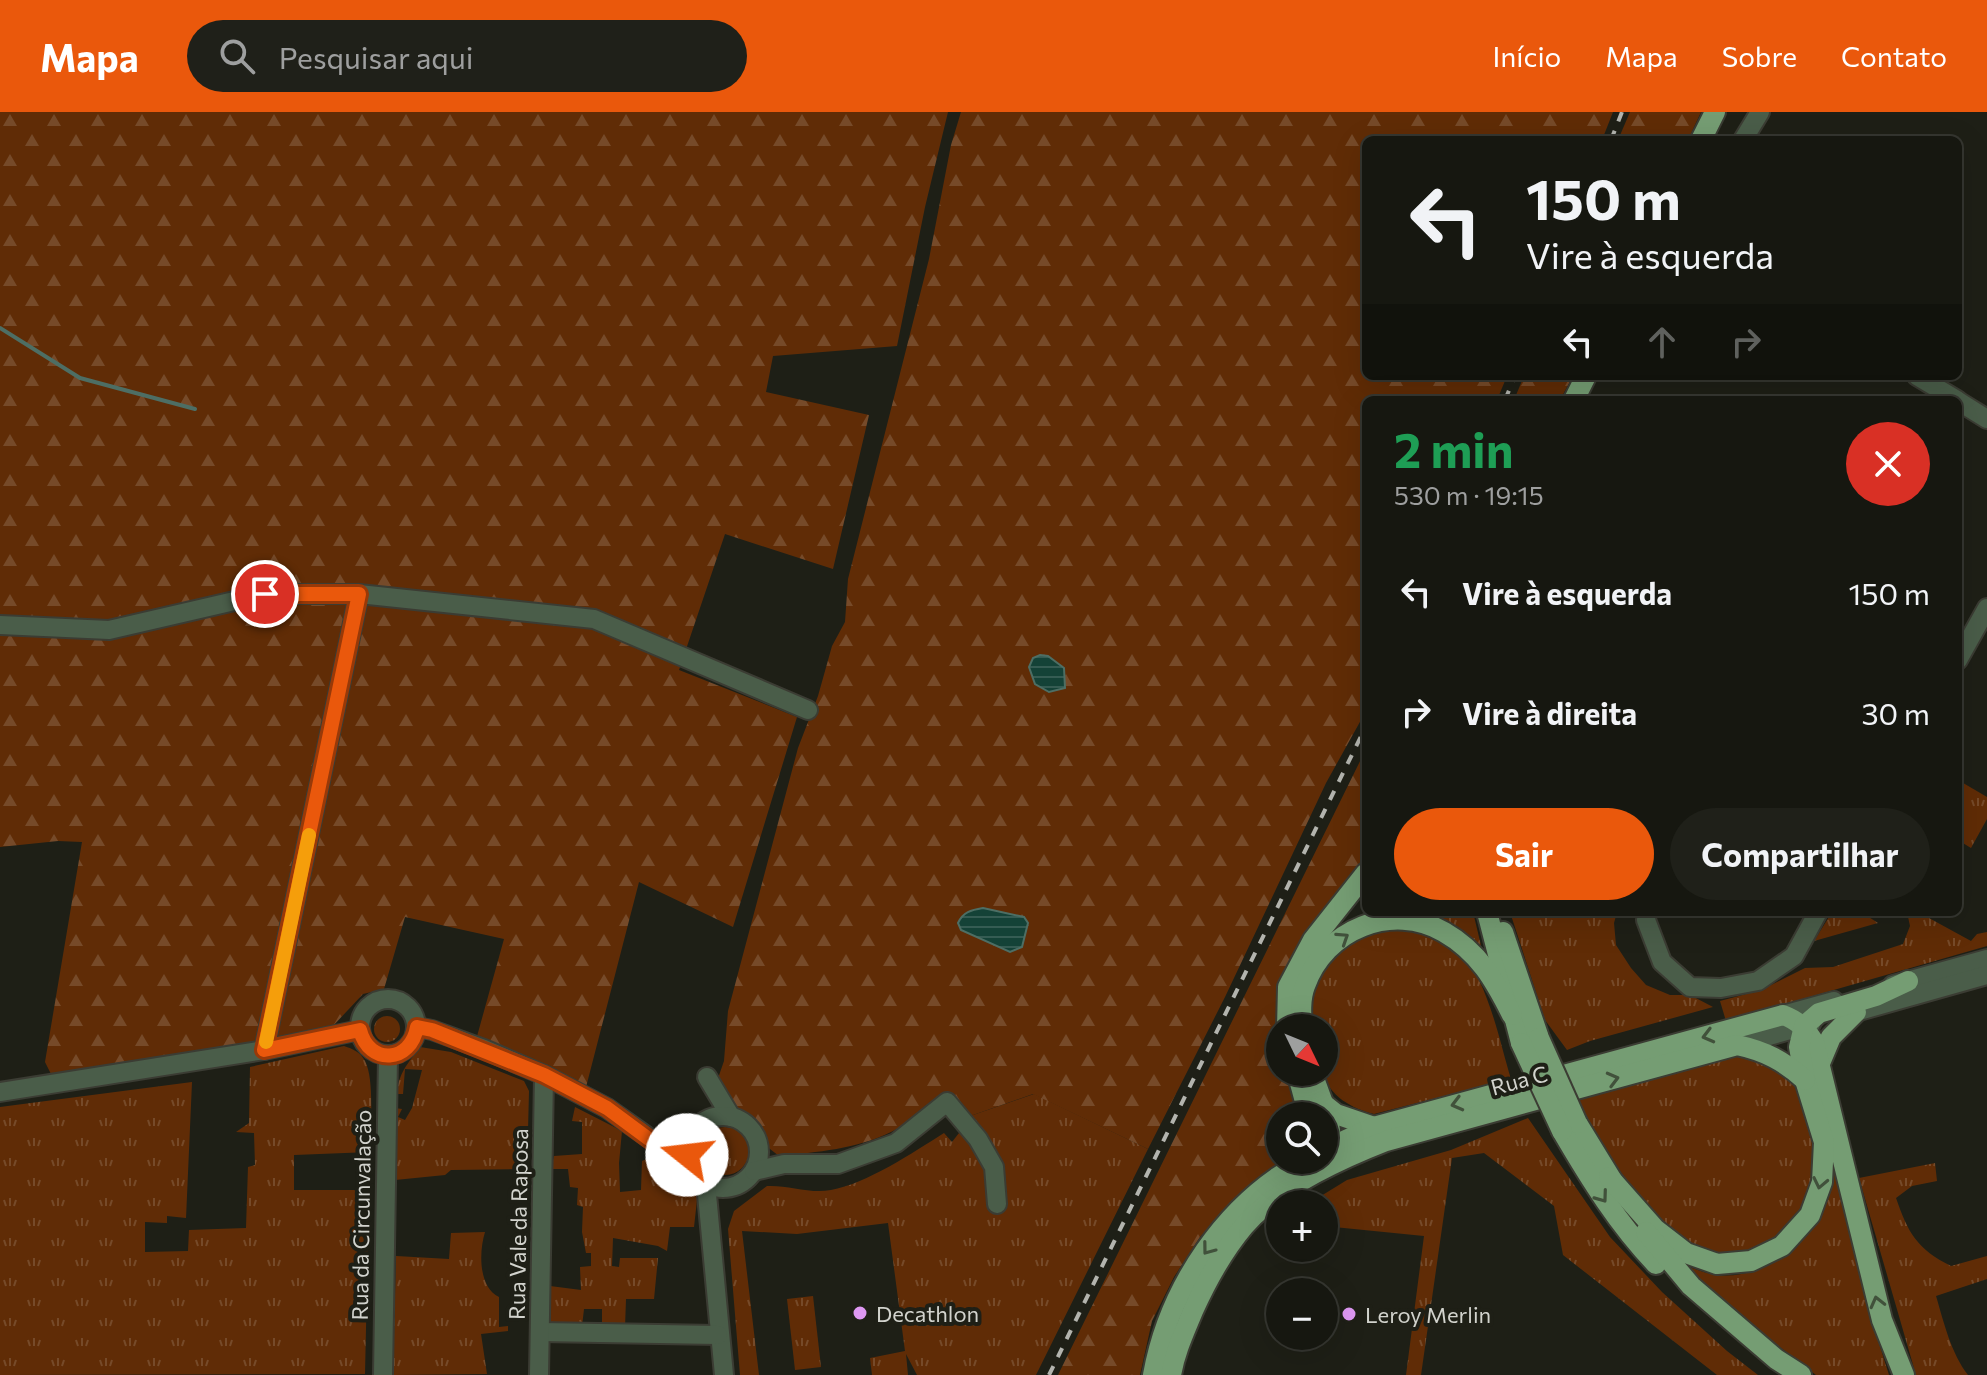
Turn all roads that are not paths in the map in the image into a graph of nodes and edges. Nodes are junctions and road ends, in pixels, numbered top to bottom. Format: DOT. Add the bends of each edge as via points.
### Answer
graph roads {
  1 [pos="1715,112"];
  2 [pos="1760,112"];
  3 [pos="1703,136"];
  4 [pos="1745,136"];
  5 [pos="1923,380"];
  6 [pos="1950,396"];
  7 [pos="1962,403"];
  8 [pos="1987,419"];
  9 [pos="359,594"];
  10 [pos="1987,608"];
  11 [pos="0,625"];
  12 [pos="1962,653"];
  13 [pos="808,710"];
  14 [pos="1362,878"];
  15 [pos="1488,916"];
  16 [pos="1499,916"];
  17 [pos="1646,916"];
  18 [pos="1816,916"];
  19 [pos="1987,959"];
  20 [pos="1987,975"];
  21 [pos="1908,981"];
  22 [pos="1856,1012"];
  23 [pos="1287,1014"];
  24 [pos="1300,1014"];
  25 [pos="1512,1015"];
  26 [pos="1783,1015"];
  27 [pos="1804,1026"];
  28 [pos="417,1027"];
  29 [pos="360,1030"];
  30 [pos="1530,1041"];
  31 [pos="1737,1045"];
  32 [pos="264,1050"];
  33 [pos="388,1056"];
  34 [pos="1820,1063"];
  35 [pos="544,1075"];
  36 [pos="1805,1080"];
  37 [pos="0,1092"];
  38 [pos="1338,1115"];
  39 [pos="731,1117"];
  40 [pos="703,1122"];
  41 [pos="1374,1127"];
  42 [pos="1570,1127"];
  43 [pos="757,1139"];
  44 [pos="688,1144"];
  45 [pos="1338,1144"];
  46 [pos="665,1151"];
  47 [pos="1338,1153"];
  48 [pos="1350,1155"];
  49 [pos="784,1164"];
  50 [pos="690,1167"];
  51 [pos="754,1171"];
  52 [pos="1280,1174"];
  53 [pos="1296,1174"];
  54 [pos="1609,1177"];
  55 [pos="706,1184"];
  56 [pos="737,1186"];
  57 [pos="997,1204"];
  58 [pos="711,1215"];
  59 [pos="1245,1225"];
  60 [pos="540,1332"];
  61 [pos="718,1335"];
  62 [pos="383,1375"];
  63 [pos="539,1375"];
  64 [pos="724,1375"];
  65 [pos="1153,1375"];
  66 [pos="1171,1375"];
  67 [pos="1781,1375"];
  68 [pos="1801,1375"];
  69 [pos="1904,1375"];
  1 -- 3 [label="main road"];
  2 -- 4 [label="street"];
  5 -- 6 [label="street"];
  7 -- 8 [label="street"];
  9 -- 11 [label="street" via="265,594 109,630"];
  9 -- 13 [label="street" via="594,619"];
  9 -- 32 [label="street"];
  10 -- 12 [label="street"];
  14 -- 23 [label="main road" via="1313,940 1288,987"];
  15 -- 25 [label="main road"];
  16 -- 30 [label="main road"];
  17 -- 18 [label="street" via="1662,962 1690,987 1721,988 1758,981 1794,956"];
  19 -- 21 [label="street, Rua C"];
  20 -- 22 [label="street, Rua C"];
  21 -- 26 [label="street, Rua C"];
  21 -- 27 [label="main road" via="1819,1013"];
  22 -- 27 [label="street, Rua C"];
  22 -- 34 [label="main road" via="1831,1037"];
  24 -- 25 [label="main road, one-way" via="1304,988 1327,948 1370,922 1394,919 1416,920 1468,948 1490,973"];
  25 -- 30 [label="main road"];
  26 -- 27 [label="main road"];
  26 -- 41 [label="main road, Rua C, one-way"];
  27 -- 31 [label="street, Rua C"];
  27 -- 34 [label="main road"];
  27 -- 36 [label="main road" via="1799,1047"];
  28 -- 29 [label="street" via="404,1003 387,999 370,1005"];
  28 -- 33 [label="street" via="405,1050"];
  28 -- 35 [label="street"];
  29 -- 32 [label="street"];
  29 -- 33 [label="street" via="366,1045"];
  30 -- 42 [label="main road, bridge"];
  31 -- 36 [label="main road" via="1777,1058"];
  48 -- 31 [label="main road, Rua C, one-way"];
  32 -- 37 [label="street"];
  33 -- 62 [label="street, Rua da Circunvalação"];
  69 -- 34 [label="main road, one-way" via="1882,1320"];
  35 -- 46 [label="street" via="607,1108"];
  35 -- 60 [label="street, Rua Vale da Raposa"];
  36 -- 54 [label="main road, one-way" via="1824,1142 1822,1182 1810,1215 1782,1246 1751,1261 1717,1264 1686,1253 1655,1229"];
  38 -- 41 [label="main road"];
  39 -- 40 [label="street"];
  39 -- 40 [label="street" via="707,1077"];
  39 -- 43 [label="street"];
  40 -- 44 [label="street"];
  41 -- 45 [label="main road, Rua C"];
  42 -- 54 [label="main road"];
  42 -- 67 [label="main road, one-way" via="1596,1189 1636,1243 1686,1295"];
  43 -- 49 [label="street"];
  43 -- 51 [label="street"];
  44 -- 46 [label="street"];
  44 -- 50 [label="street"];
  46 -- 50 [label="street"];
  47 -- 48 [label="main road"];
  48 -- 59 [label="main road, Rua C" via="1288,1190"];
  49 -- 51 [label="street"];
  49 -- 57 [label="street" via="838,1164 896,1143 947,1102 994,1167"];
  50 -- 55 [label="street"];
  51 -- 56 [label="street"];
  52 -- 65 [label="main road, one-way" via="1232,1217 1189,1274 1159,1345"];
  53 -- 59 [label="main road, Rua C"];
  54 -- 68 [label="main road" via="1691,1286"];
  55 -- 56 [label="street"];
  55 -- 58 [label="street"];
  56 -- 58 [label="street"];
  58 -- 61 [label="street"];
  59 -- 66 [label="main road, Rua C" via="1206,1282 1175,1351"];
  60 -- 61 [label="street"];
  60 -- 63 [label="street, Rua Vale da Raposa"];
  61 -- 64 [label="street"];
}
